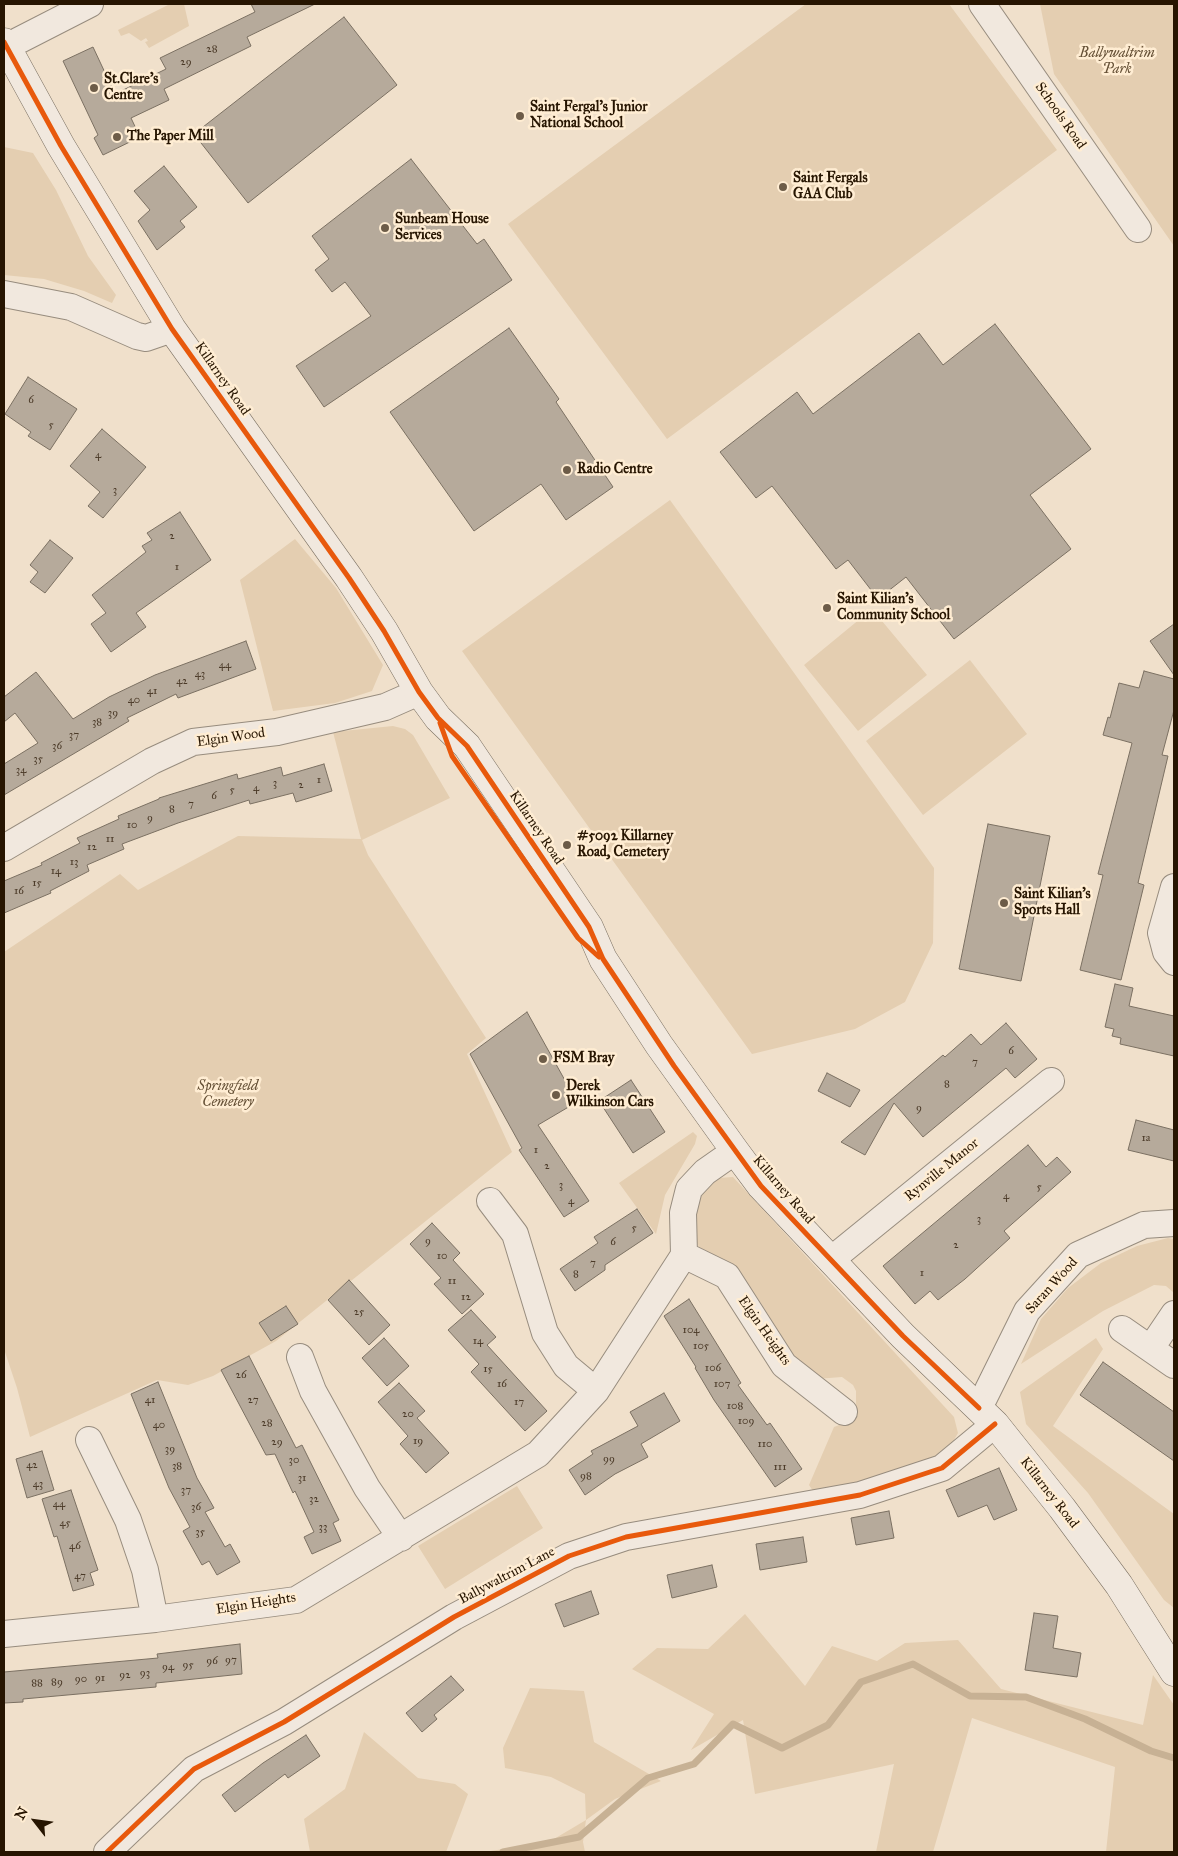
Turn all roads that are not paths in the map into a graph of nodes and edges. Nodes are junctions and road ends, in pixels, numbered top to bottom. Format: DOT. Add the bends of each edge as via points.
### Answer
graph roads {
  1 [pos="90,4"];
  2 [pos="982,4"];
  3 [pos="5,44"];
  4 [pos="1138,229"];
  5 [pos="4,294"];
  6 [pos="172,329"];
  7 [pos="419,692"];
  8 [pos="4,848"];
  9 [pos="1174,887"];
  10 [pos="1174,962"];
  11 [pos="1051,1081"];
  12 [pos="735,1151"];
  13 [pos="490,1201"];
  14 [pos="1174,1223"];
  15 [pos="684,1255"];
  16 [pos="832,1259"];
  17 [pos="1174,1314"];
  18 [pos="1122,1329"];
  19 [pos="1151,1348"];
  20 [pos="300,1357"];
  21 [pos="1174,1365"];
  22 [pos="596,1391"];
  23 [pos="844,1412"];
  24 [pos="987,1416"];
  25 [pos="88,1440"];
  26 [pos="402,1538"];
  27 [pos="1139,1616"];
  28 [pos="155,1618"];
  29 [pos="4,1634"];
  30 [pos="1174,1635"];
  31 [pos="1174,1672"];
  32 [pos="107,1852"];
  1 -- 3 [label="street"];
  2 -- 4 [label="street, Schools Road"];
  3 -- 6 [label="main road, Killarney Road" via="61,146"];
  5 -- 6 [label="street" via="71,307 146,338"];
  6 -- 7 [label="main road, Killarney Road" via="349,578"];
  7 -- 8 [label="street, Elgin Wood" via="385,707 286,730 193,742 152,761"];
  7 -- 12 [label="main road, Killarney Road" via="438,718 467,746 589,927 602,959"];
  9 -- 10 [label="street" via="1161,933 1166,952"];
  11 -- 16 [label="street, Rynville Manor"];
  12 -- 15 [label="street" via="705,1172 689,1189 683,1213"];
  12 -- 16 [label="main road, Killarney Road" via="761,1186"];
  13 -- 22 [label="street" via="515,1234 545,1333 566,1366"];
  14 -- 24 [label="street, Saran Wood" via="1144,1225 1078,1255 1027,1311"];
  15 -- 22 [label="street, Elgin Heights"];
  15 -- 23 [label="street, Elgin Heights" via="726,1276 784,1365"];
  16 -- 24 [label="main road, Killarney Road" via="904,1336"];
  17 -- 19 [label="street"];
  18 -- 19 [label="street"];
  19 -- 21 [label="street"];
  20 -- 26 [label="street" via="318,1400 368,1488"];
  22 -- 26 [label="street, Elgin Heights" via="538,1454"];
  24 -- 27 [label="main road, Killarney Road" via="1068,1516"];
  24 -- 32 [label="street, Ballywaltrim Lane" via="942,1468 860,1495 626,1537 569,1556 454,1617 284,1722 194,1769"];
  25 -- 28 [label="street" via="128,1520 145,1570"];
  26 -- 28 [label="street, Elgin Heights" via="296,1600"];
  27 -- 30 [label="main road"];
  27 -- 31 [label="main road, Killarney Road"];
  28 -- 29 [label="street, Elgin Heights"];
}
